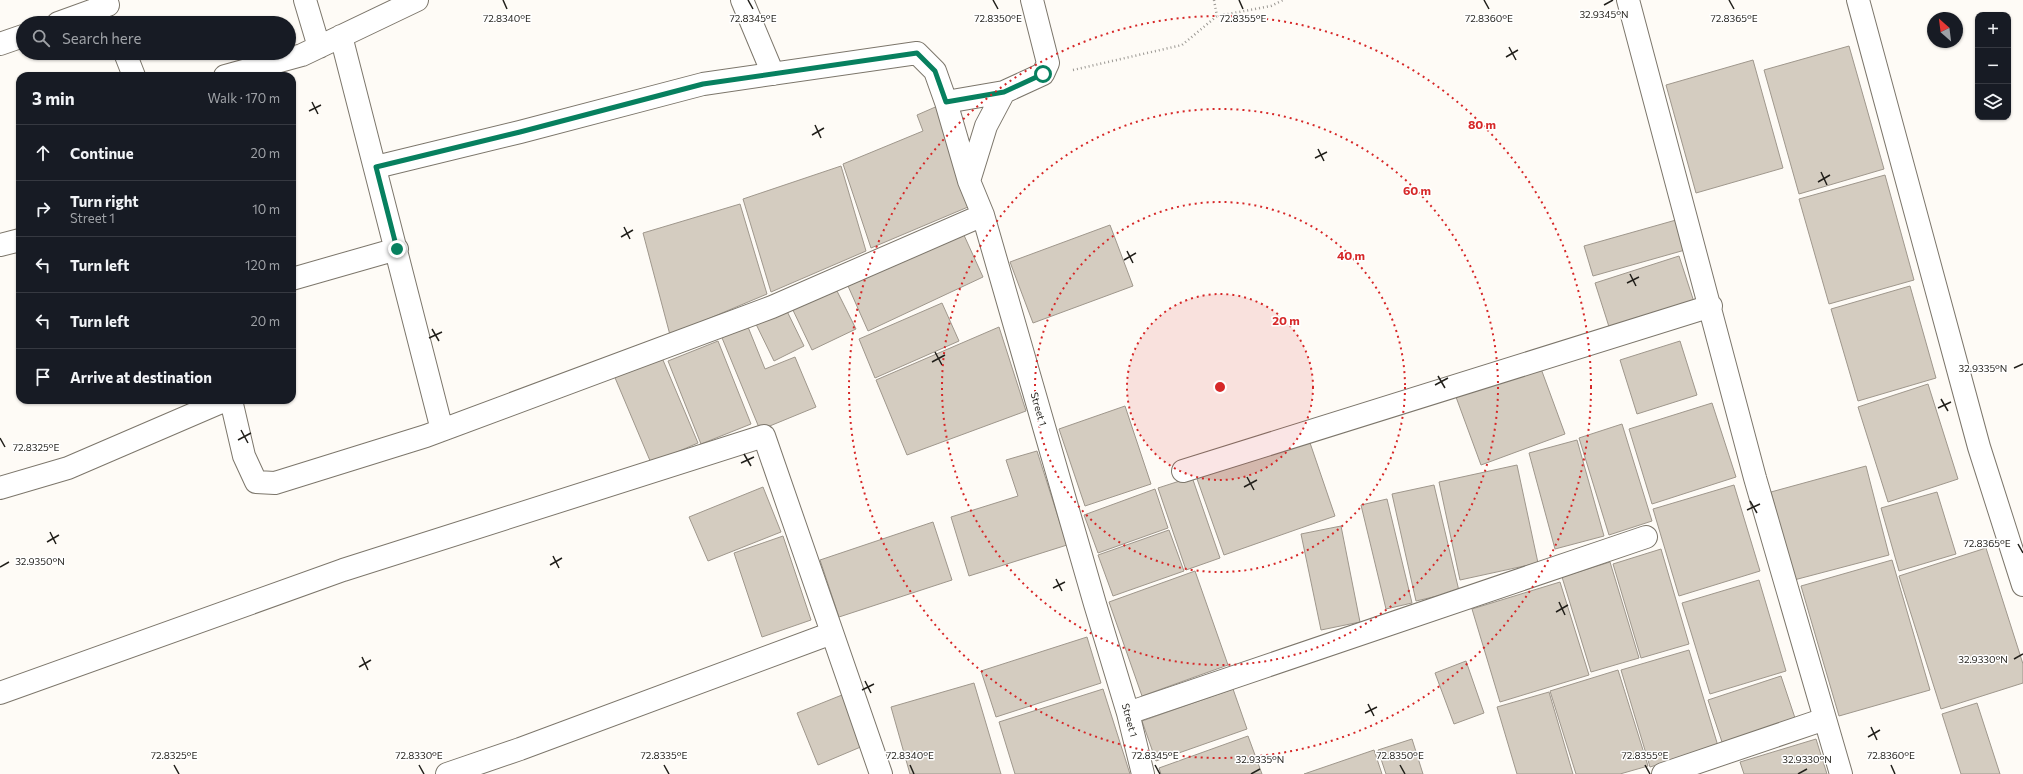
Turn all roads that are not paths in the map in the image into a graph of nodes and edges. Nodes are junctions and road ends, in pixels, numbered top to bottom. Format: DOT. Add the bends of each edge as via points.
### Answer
graph roads {
  1 [pos="305,0"];
  2 [pos="417,0"];
  3 [pos="742,0"];
  4 [pos="1032,0"];
  5 [pos="1628,0"];
  6 [pos="1858,0"];
  7 [pos="109,10"];
  8 [pos="85,16"];
  9 [pos="341,36"];
  10 [pos="16,38"];
  11 [pos="0,44"];
  12 [pos="319,47"];
  13 [pos="296,56"];
  14 [pos="128,60"];
  15 [pos="281,60"];
  16 [pos="132,72"];
  17 [pos="240,72"];
  18 [pos="773,74"];
  19 [pos="1004,92"];
  20 [pos="946,102"];
  21 [pos="376,167"];
  22 [pos="969,181"];
  23 [pos="983,215"];
  24 [pos="16,241"];
  25 [pos="0,244"];
  26 [pos="397,249"];
  27 [pos="296,278"];
  28 [pos="1710,306"];
  29 [pos="217,404"];
  30 [pos="232,404"];
  31 [pos="442,430"];
  32 [pos="1183,471"];
  33 [pos="0,488"];
  34 [pos="1646,537"];
  35 [pos="2023,585"];
  36 [pos="832,633"];
  37 [pos="0,694"];
  38 [pos="1128,713"];
  39 [pos="1825,719"];
  40 [pos="447,774"];
  41 [pos="881,774"];
  42 [pos="1143,774"];
  43 [pos="1663,774"];
  44 [pos="1841,774"];
  1 -- 12 [label="street"];
  2 -- 9 [label="street"];
  3 -- 18 [label="street"];
  4 -- 19 [label="street" via="1048,63 1043,74"];
  5 -- 28 [label="street"];
  6 -- 35 [label="street" via="1979,447"];
  7 -- 8 [label="street"];
  9 -- 12 [label="street"];
  9 -- 21 [label="street"];
  10 -- 11 [label="street"];
  12 -- 13 [label="street"];
  14 -- 16 [label="street"];
  15 -- 17 [label="street"];
  18 -- 20 [label="street, Street 1" via="917,53 935,71"];
  18 -- 21 [label="street" via="703,84"];
  19 -- 20 [label="street"];
  19 -- 22 [label="street" via="986,126"];
  20 -- 22 [label="street, Street 1"];
  21 -- 26 [label="street"];
  22 -- 23 [label="street, Street 1"];
  23 -- 31 [label="street" via="772,307"];
  23 -- 38 [label="street, Street 1"];
  24 -- 25 [label="street"];
  26 -- 27 [label="street"];
  26 -- 31 [label="street"];
  28 -- 32 [label="street"];
  28 -- 39 [label="street" via="1755,478"];
  29 -- 33 [label="street" via="68,468"];
  30 -- 31 [label="street" via="244,456 256,482 275,483"];
  34 -- 38 [label="street"];
  36 -- 37 [label="street" via="764,436 343,570"];
  36 -- 40 [label="street"];
  36 -- 41 [label="street"];
  38 -- 42 [label="street, Street 1"];
  39 -- 43 [label="street"];
  39 -- 44 [label="street"];
}
